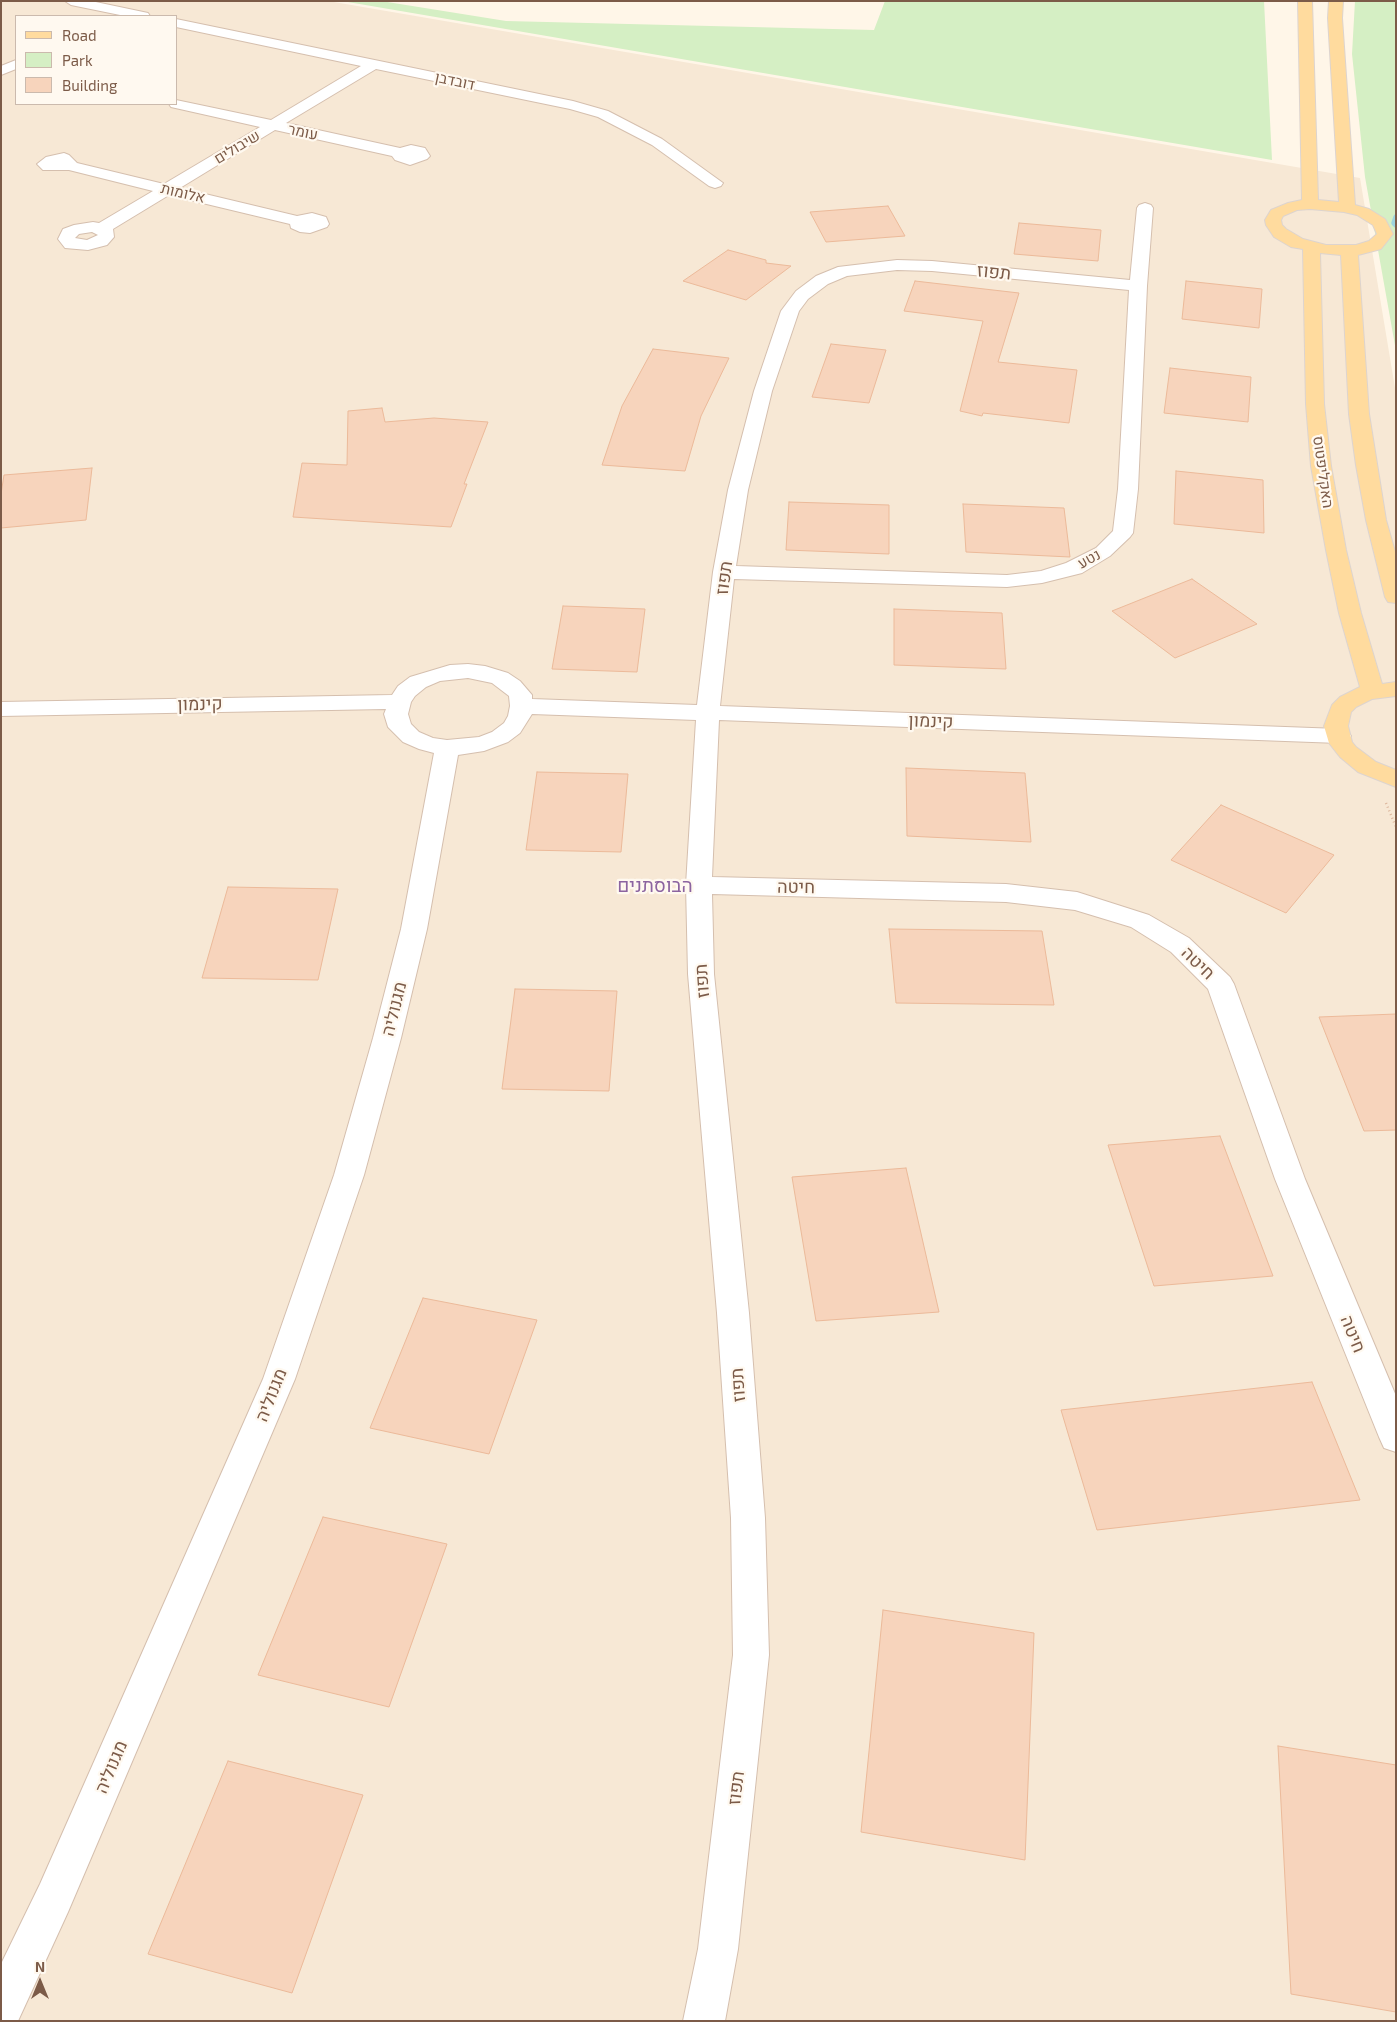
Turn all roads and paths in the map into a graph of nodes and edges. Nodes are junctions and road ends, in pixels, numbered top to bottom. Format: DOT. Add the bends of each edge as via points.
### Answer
graph roads {
  1 [pos="71,1"];
  2 [pos="1305,1"];
  3 [pos="1336,1"];
  4 [pos="133,15"];
  5 [pos="178,23"];
  6 [pos="15,64"];
  7 [pos="374,64"];
  8 [pos="1,71"];
  9 [pos="178,104"];
  10 [pos="273,125"];
  11 [pos="401,153"];
  12 [pos="66,165"];
  13 [pos="715,183"];
  14 [pos="166,189"];
  15 [pos="1310,204"];
  16 [pos="1347,207"];
  17 [pos="1146,208"];
  18 [pos="299,221"];
  19 [pos="101,229"];
  20 [pos="1311,247"];
  21 [pos="1349,250"];
  22 [pos="1138,286"];
  23 [pos="724,572"];
  24 [pos="1396,597"];
  25 [pos="1384,691"];
  26 [pos="399,702"];
  27 [pos="522,706"];
  28 [pos="1,709"];
  29 [pos="708,712"];
  30 [pos="1339,736"];
  31 [pos="447,748"];
  32 [pos="1396,779"];
  33 [pos="699,886"];
  34 [pos="1396,1437"];
  35 [pos="1,2010"];
  36 [pos="704,2021"];
  1 -- 4 [label="street"];
  2 -- 15 [label="main road"];
  3 -- 16 [label="main road"];
  5 -- 7 [label="street, דובדבן"];
  6 -- 8 [label="street"];
  7 -- 10 [label="street, שיבולים"];
  7 -- 13 [label="street, דובדבן" via="603,114 657,142"];
  9 -- 10 [label="street, עומר"];
  10 -- 11 [label="street, עומר"];
  10 -- 14 [label="street, שיבולים"];
  12 -- 14 [label="street, אלומות"];
  14 -- 18 [label="street, אלומות"];
  14 -- 19 [label="street, שיבולים"];
  15 -- 16 [label="main road"];
  15 -- 20 [label="main road" via="1277,213 1273,220 1280,233"];
  16 -- 21 [label="main road" via="1364,212 1379,222 1385,234 1375,245"];
  17 -- 22 [label="street, נטע"];
  20 -- 21 [label="main road"];
  20 -- 25 [label="main road, האקליפטוס" via="1315,404 1321,466 1350,613"];
  21 -- 24 [label="main road" via="1360,422 1376,520"];
  22 -- 23 [label="street, תפוז" via="897,265 844,271 822,280 802,294 790,311 763,391 738,490"];
  22 -- 23 [label="street, נטע" via="1123,532 1103,552 1074,568 1042,577 1007,581"];
  23 -- 29 [label="street, תפוז"];
  25 -- 30 [label="main road" via="1366,693 1348,702 1340,710 1336,726"];
  26 -- 27 [label="street" via="406,691 418,682 450,672 468,671 500,678 520,695"];
  26 -- 28 [label="street, קינמון"];
  26 -- 31 [label="street" via="396,714 400,727 411,737"];
  27 -- 29 [label="street, קינמון"];
  27 -- 31 [label="street" via="520,717 500,737 484,744"];
  29 -- 30 [label="street, קינמון"];
  29 -- 33 [label="street, תפוז"];
  30 -- 32 [label="main road" via="1348,752 1367,767"];
  31 -- 35 [label="street, מגנוליה" via="414,929 387,1038 349,1175 279,1379 54,1898"];
  33 -- 34 [label="street, חיטה" via="1006,893 1077,901 1140,921 1180,945 1220,984 1290,1179"];
  33 -- 36 [label="street, תפוז" via="701,974 733,1313 748,1518 751,1655 718,1949"];
}
